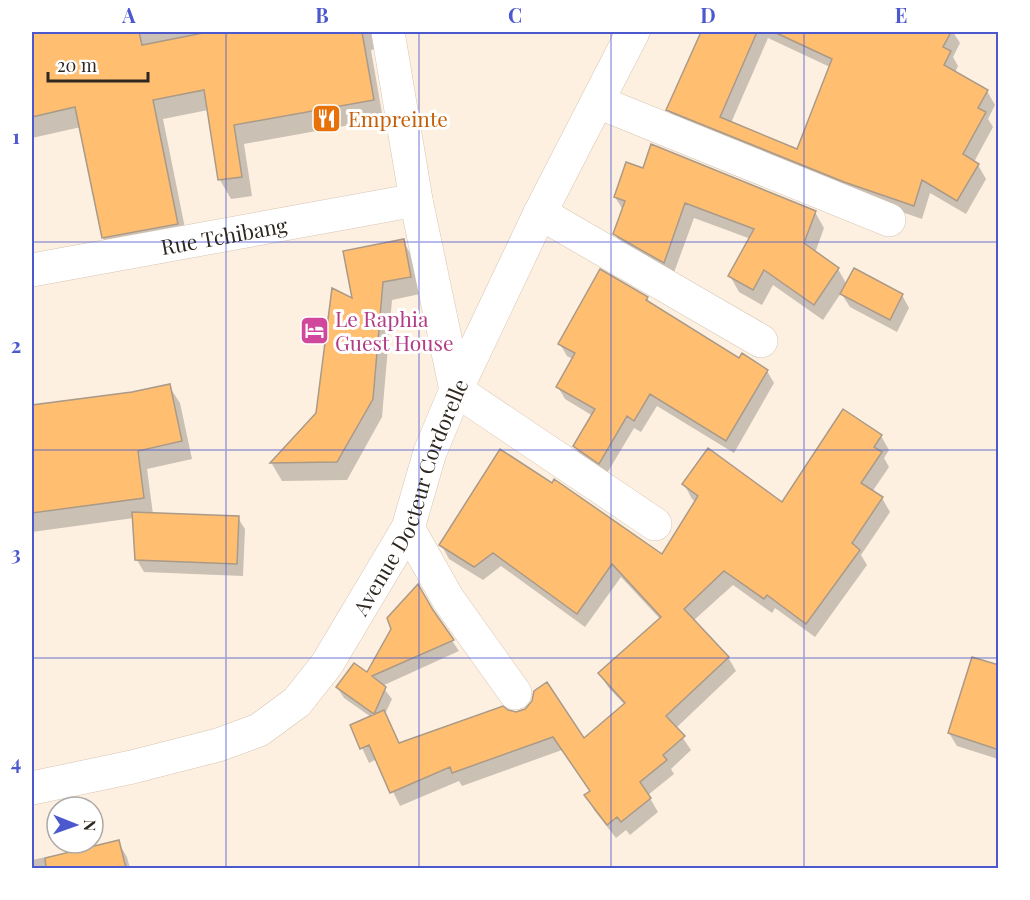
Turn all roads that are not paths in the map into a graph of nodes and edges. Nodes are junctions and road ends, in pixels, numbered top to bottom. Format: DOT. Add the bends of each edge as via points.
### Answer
graph roads {
  1 [pos="388,32"];
  2 [pos="633,32"];
  3 [pos="598,102"];
  4 [pos="416,200"];
  5 [pos="540,213"];
  6 [pos="889,220"];
  7 [pos="32,270"];
  8 [pos="761,340"];
  9 [pos="456,390"];
  10 [pos="655,524"];
  11 [pos="408,528"];
  12 [pos="515,693"];
  13 [pos="32,788"];
  1 -- 4 [label="street"];
  2 -- 3 [label="street, Avenue Docteur Cordorelle"];
  3 -- 5 [label="street, Avenue Docteur Cordorelle"];
  3 -- 6 [label="street"];
  4 -- 7 [label="street, Rue Tchibang"];
  4 -- 9 [label="street"];
  5 -- 8 [label="street"];
  5 -- 9 [label="street, Avenue Docteur Cordorelle"];
  9 -- 10 [label="street"];
  9 -- 11 [label="street, Avenue Docteur Cordorelle" via="430,452"];
  11 -- 12 [label="street" via="448,600"];
  11 -- 13 [label="street, Avenue Docteur Cordorelle" via="327,664 297,702 259,730 132,767"];
}
